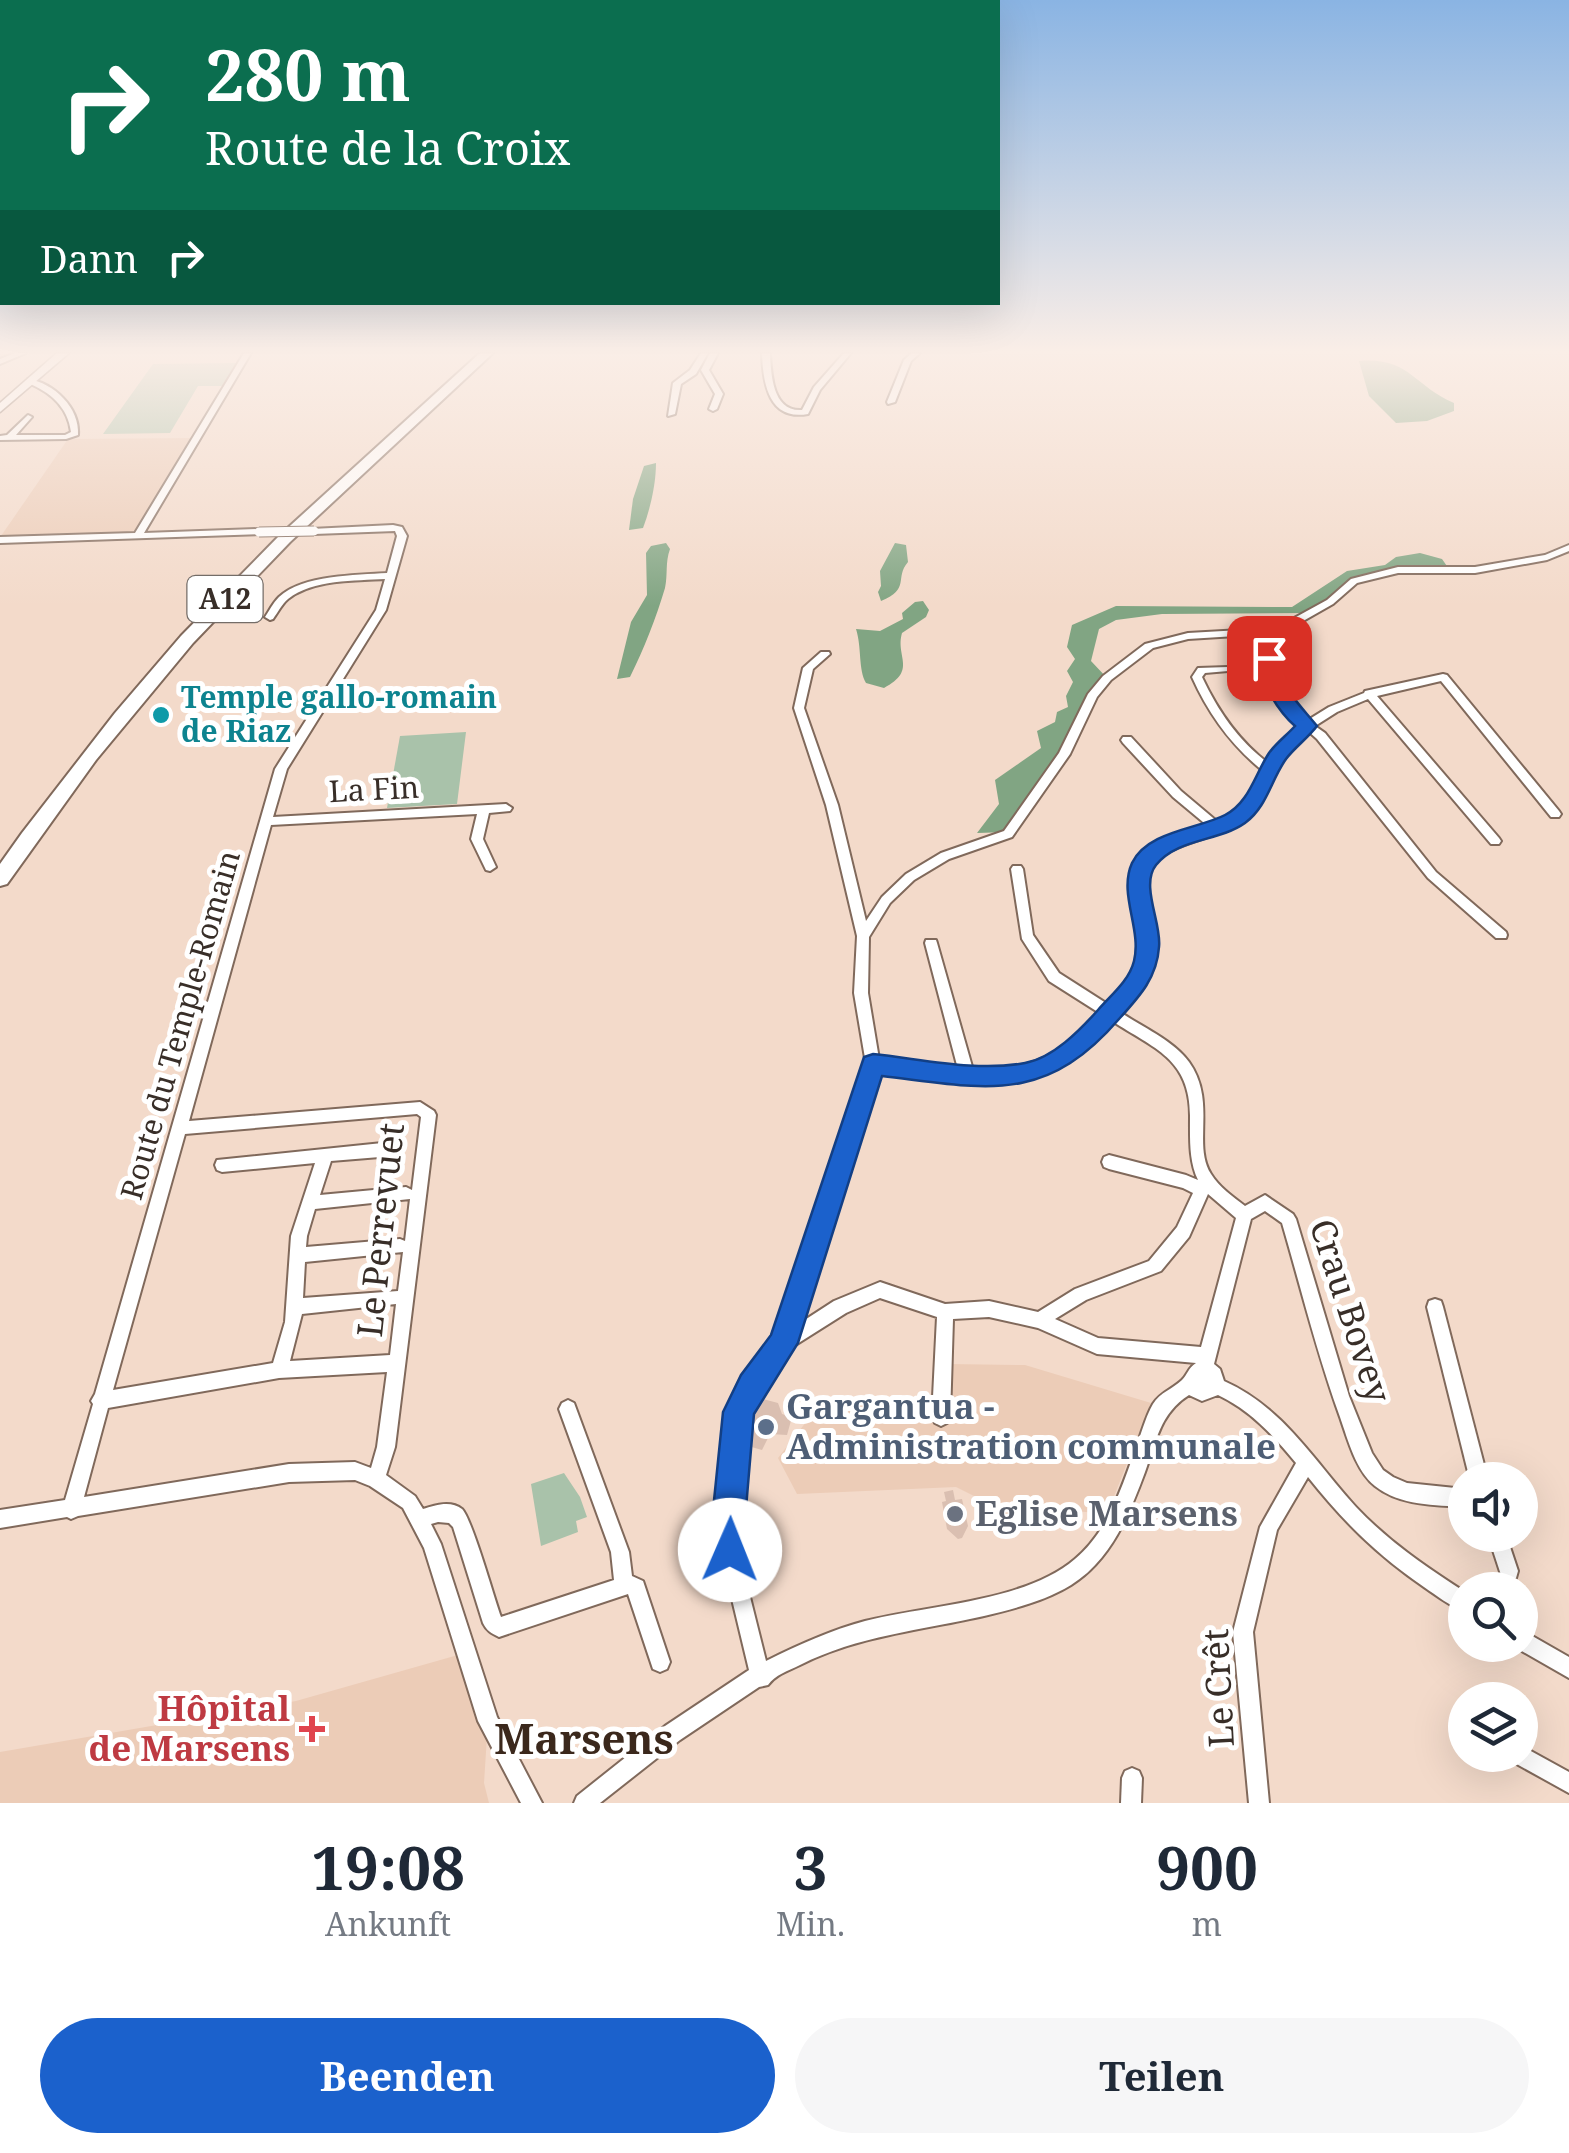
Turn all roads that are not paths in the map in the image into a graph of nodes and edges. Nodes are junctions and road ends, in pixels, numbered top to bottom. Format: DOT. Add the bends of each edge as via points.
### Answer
graph roads {
  1 [pos="57,437"];
  2 [pos="198,437"];
  3 [pos="385,437"];
  4 [pos="396,437"];
  5 [pos="4,438"];
  6 [pos="138,536"];
  7 [pos="0,540"];
  8 [pos="1569,548"];
  9 [pos="392,576"];
  10 [pos="270,617"];
  11 [pos="825,654"];
  12 [pos="1262,655"];
  13 [pos="1224,669"];
  14 [pos="1369,693"];
  15 [pos="1308,726"];
  16 [pos="1127,740"];
  17 [pos="1268,770"];
  18 [pos="484,808"];
  19 [pos="506,808"];
  20 [pos="1555,814"];
  21 [pos="267,821"];
  22 [pos="1217,827"];
  23 [pos="1495,842"];
  24 [pos="0,858"];
  25 [pos="490,867"];
  26 [pos="1017,869"];
  27 [pos="0,879"];
  28 [pos="1501,934"];
  29 [pos="862,936"];
  30 [pos="930,944"];
  31 [pos="1110,1014"];
  32 [pos="873,1064"];
  33 [pos="967,1076"];
  34 [pos="178,1128"];
  35 [pos="392,1149"];
  36 [pos="325,1155"];
  37 [pos="1109,1162"];
  38 [pos="222,1165"];
  39 [pos="1204,1185"];
  40 [pos="406,1194"];
  41 [pos="309,1203"];
  42 [pos="1244,1215"];
  43 [pos="400,1246"];
  44 [pos="297,1255"];
  45 [pos="395,1297"];
  46 [pos="1435,1306"];
  47 [pos="295,1307"];
  48 [pos="946,1312"];
  49 [pos="1039,1320"];
  50 [pos="783,1343"];
  51 [pos="398,1362"];
  52 [pos="1201,1369"];
  53 [pos="278,1370"];
  54 [pos="100,1400"];
  55 [pos="568,1408"];
  56 [pos="941,1417"];
  57 [pos="1474,1462"];
  58 [pos="1306,1463"];
  59 [pos="376,1479"];
  60 [pos="1448,1497"];
  61 [pos="71,1510"];
  62 [pos="420,1519"];
  63 [pos="0,1520"];
  64 [pos="1502,1552"];
  65 [pos="1509,1571"];
  66 [pos="624,1584"];
  67 [pos="1448,1592"];
  68 [pos="1538,1650"];
  69 [pos="660,1662"];
  70 [pos="1569,1668"];
  71 [pos="761,1678"];
  72 [pos="1538,1766"];
  73 [pos="1132,1778"];
  74 [pos="1569,1784"];
  75 [pos="532,1803"];
  76 [pos="584,1803"];
  77 [pos="1131,1803"];
  78 [pos="1260,1803"];
  1 -- 5 [label="street"];
  2 -- 6 [label="street"];
  3 -- 24 [label="highway, A12" via="189,624"];
  4 -- 27 [label="highway, A12" via="209,616 106,734"];
  6 -- 7 [label="street"];
  6 -- 9 [label="street, Route du Temple-Romain, bridge" via="399,529"];
  8 -- 29 [label="street" via="1476,570 1354,581 1278,632 1188,636 1149,646 1092,696 1064,754 1008,834 945,856 910,877"];
  9 -- 10 [label="street" via="292,592"];
  9 -- 21 [label="street, Route du Temple-Romain" via="381,610 281,769"];
  11 -- 29 [label="street" via="808,668 799,708 832,805"];
  12 -- 15 [label="street" via="1293,714"];
  13 -- 17 [label="street" via="1202,670 1197,678 1216,720"];
  14 -- 15 [label="street"];
  14 -- 20 [label="street" via="1444,677"];
  14 -- 23 [label="street"];
  15 -- 17 [label="street"];
  15 -- 28 [label="street" via="1432,875"];
  16 -- 22 [label="street"];
  17 -- 22 [label="street" via="1253,803"];
  18 -- 19 [label="street, La Fin"];
  18 -- 21 [label="street, La Fin"];
  18 -- 25 [label="street" via="477,839"];
  21 -- 34 [label="street, Route du Temple-Romain"];
  22 -- 31 [label="street" via="1169,843 1143,864 1146,960 1139,980"];
  26 -- 31 [label="street" via="1027,936 1037,956 1054,978"];
  29 -- 32 [label="street" via="861,993"];
  30 -- 33 [label="street"];
  31 -- 33 [label="street" via="1054,1064 1028,1074"];
  31 -- 39 [label="street" via="1186,1066 1197,1094"];
  32 -- 33 [label="street"];
  32 -- 50 [label="street"];
  34 -- 51 [label="street, Le Perrevuet" via="420,1108 429,1116"];
  34 -- 54 [label="street, Route du Temple-Romain"];
  35 -- 36 [label="street"];
  36 -- 38 [label="street"];
  36 -- 41 [label="street"];
  37 -- 39 [label="street"];
  39 -- 42 [label="street"];
  39 -- 49 [label="street" via="1183,1232 1155,1266 1080,1294"];
  40 -- 41 [label="street"];
  41 -- 44 [label="street"];
  42 -- 52 [label="street"];
  42 -- 60 [label="street, Crau Bovey" via="1265,1202 1288,1220 1364,1460 1398,1490"];
  43 -- 44 [label="street"];
  44 -- 47 [label="street"];
  45 -- 47 [label="street"];
  46 -- 57 [label="street"];
  47 -- 53 [label="street"];
  48 -- 49 [label="street" via="989,1309"];
  48 -- 50 [label="street" via="880,1290"];
  48 -- 56 [label="street"];
  49 -- 52 [label="street" via="1097,1346"];
  50 -- 71 [label="street" via="738,1412 728,1520"];
  51 -- 53 [label="street"];
  51 -- 59 [label="street, Le Perrevuet"];
  52 -- 58 [label="street" via="1216,1386 1256,1408"];
  52 -- 71 [label="street" via="1159,1410 1111,1530 1079,1569 995,1604 843,1636"];
  53 -- 54 [label="street"];
  54 -- 61 [label="street, Route du Temple-Romain"];
  55 -- 66 [label="street" via="620,1552"];
  58 -- 67 [label="street" via="1362,1527"];
  58 -- 78 [label="street, Le Crêt" via="1268,1526 1243,1632"];
  59 -- 61 [label="street" via="355,1471 289,1473"];
  59 -- 62 [label="street"];
  61 -- 63 [label="street"];
  62 -- 66 [label="street" via="446,1513 460,1522 493,1623 500,1627"];
  62 -- 75 [label="street" via="488,1720"];
  64 -- 65 [label="street"];
  66 -- 69 [label="street" via="636,1588"];
  68 -- 70 [label="street"];
  71 -- 76 [label="street" via="652,1745"];
  72 -- 74 [label="street"];
  73 -- 77 [label="street"];
}
